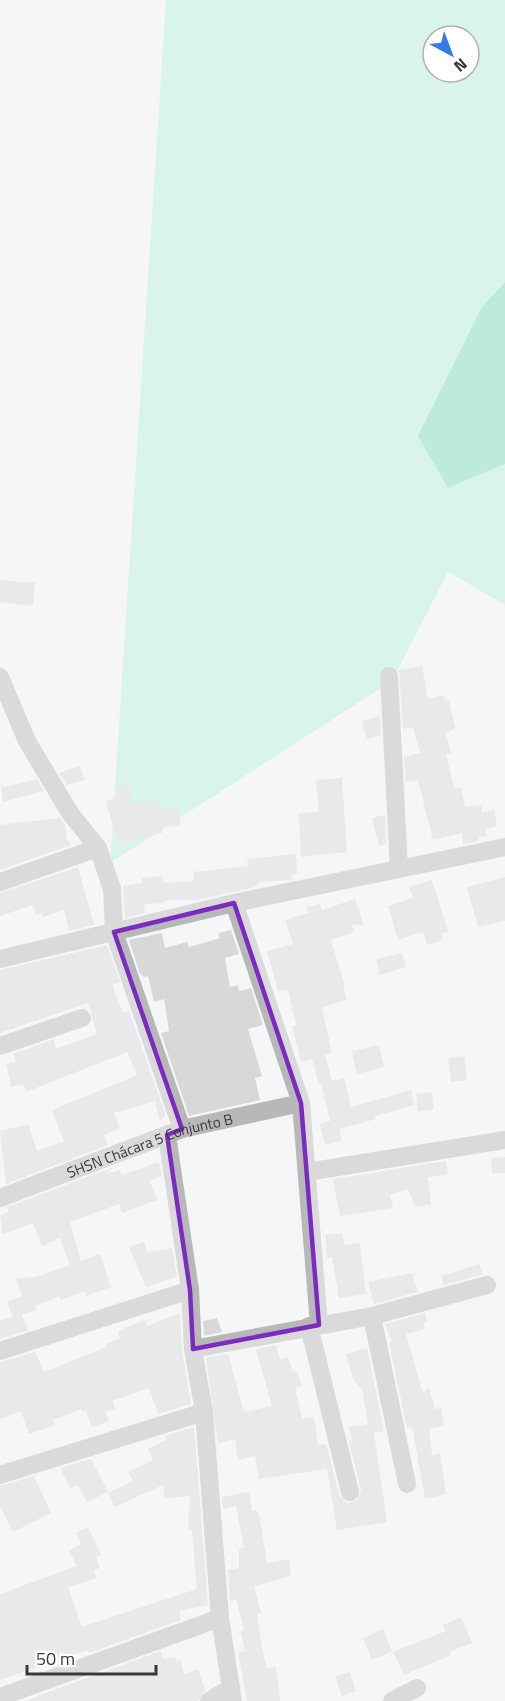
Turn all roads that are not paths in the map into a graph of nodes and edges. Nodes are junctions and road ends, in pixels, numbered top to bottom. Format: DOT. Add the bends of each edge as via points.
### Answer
graph roads {
  1 [pos="389,676"];
  2 [pos="0,677"];
  3 [pos="505,847"];
  4 [pos="98,848"];
  5 [pos="399,869"];
  6 [pos="0,882"];
  7 [pos="234,903"];
  8 [pos="114,932"];
  9 [pos="0,959"];
  10 [pos="82,1018"];
  11 [pos="0,1046"];
  12 [pos="302,1103"];
  13 [pos="174,1132"];
  14 [pos="505,1140"];
  15 [pos="307,1172"];
  16 [pos="0,1198"];
  17 [pos="487,1285"];
  18 [pos="190,1290"];
  19 [pos="372,1316"];
  20 [pos="314,1325"];
  21 [pos="193,1348"];
  22 [pos="0,1351"];
  23 [pos="204,1412"];
  24 [pos="0,1475"];
  25 [pos="407,1484"];
  26 [pos="350,1492"];
  27 [pos="220,1618"];
  28 [pos="417,1688"];
  29 [pos="232,1694"];
  30 [pos="0,1696"];
  31 [pos="209,1701"];
  32 [pos="392,1701"];
  1 -- 5 [label="street"];
  2 -- 4 [label="street" via="27,741 70,813"];
  3 -- 5 [label="street"];
  4 -- 6 [label="street"];
  4 -- 8 [label="street" via="112,889"];
  5 -- 7 [label="street"];
  7 -- 8 [label="street"];
  7 -- 12 [label="street"];
  8 -- 9 [label="street"];
  8 -- 13 [label="street"];
  10 -- 11 [label="street"];
  12 -- 13 [label="street, SHSN Chácara 5 Conjunto B"];
  12 -- 15 [label="street"];
  13 -- 16 [label="street, SHSN Chácara 5 Conjunto B"];
  13 -- 18 [label="street"];
  14 -- 15 [label="street"];
  15 -- 20 [label="street"];
  17 -- 19 [label="street"];
  18 -- 21 [label="street"];
  18 -- 22 [label="street"];
  19 -- 20 [label="street"];
  19 -- 25 [label="street"];
  20 -- 21 [label="street"];
  20 -- 26 [label="street"];
  21 -- 23 [label="street"];
  23 -- 24 [label="street"];
  23 -- 27 [label="street"];
  27 -- 29 [label="street"];
  27 -- 30 [label="street"];
  28 -- 32 [label="street"];
  29 -- 31 [label="street"];
}
